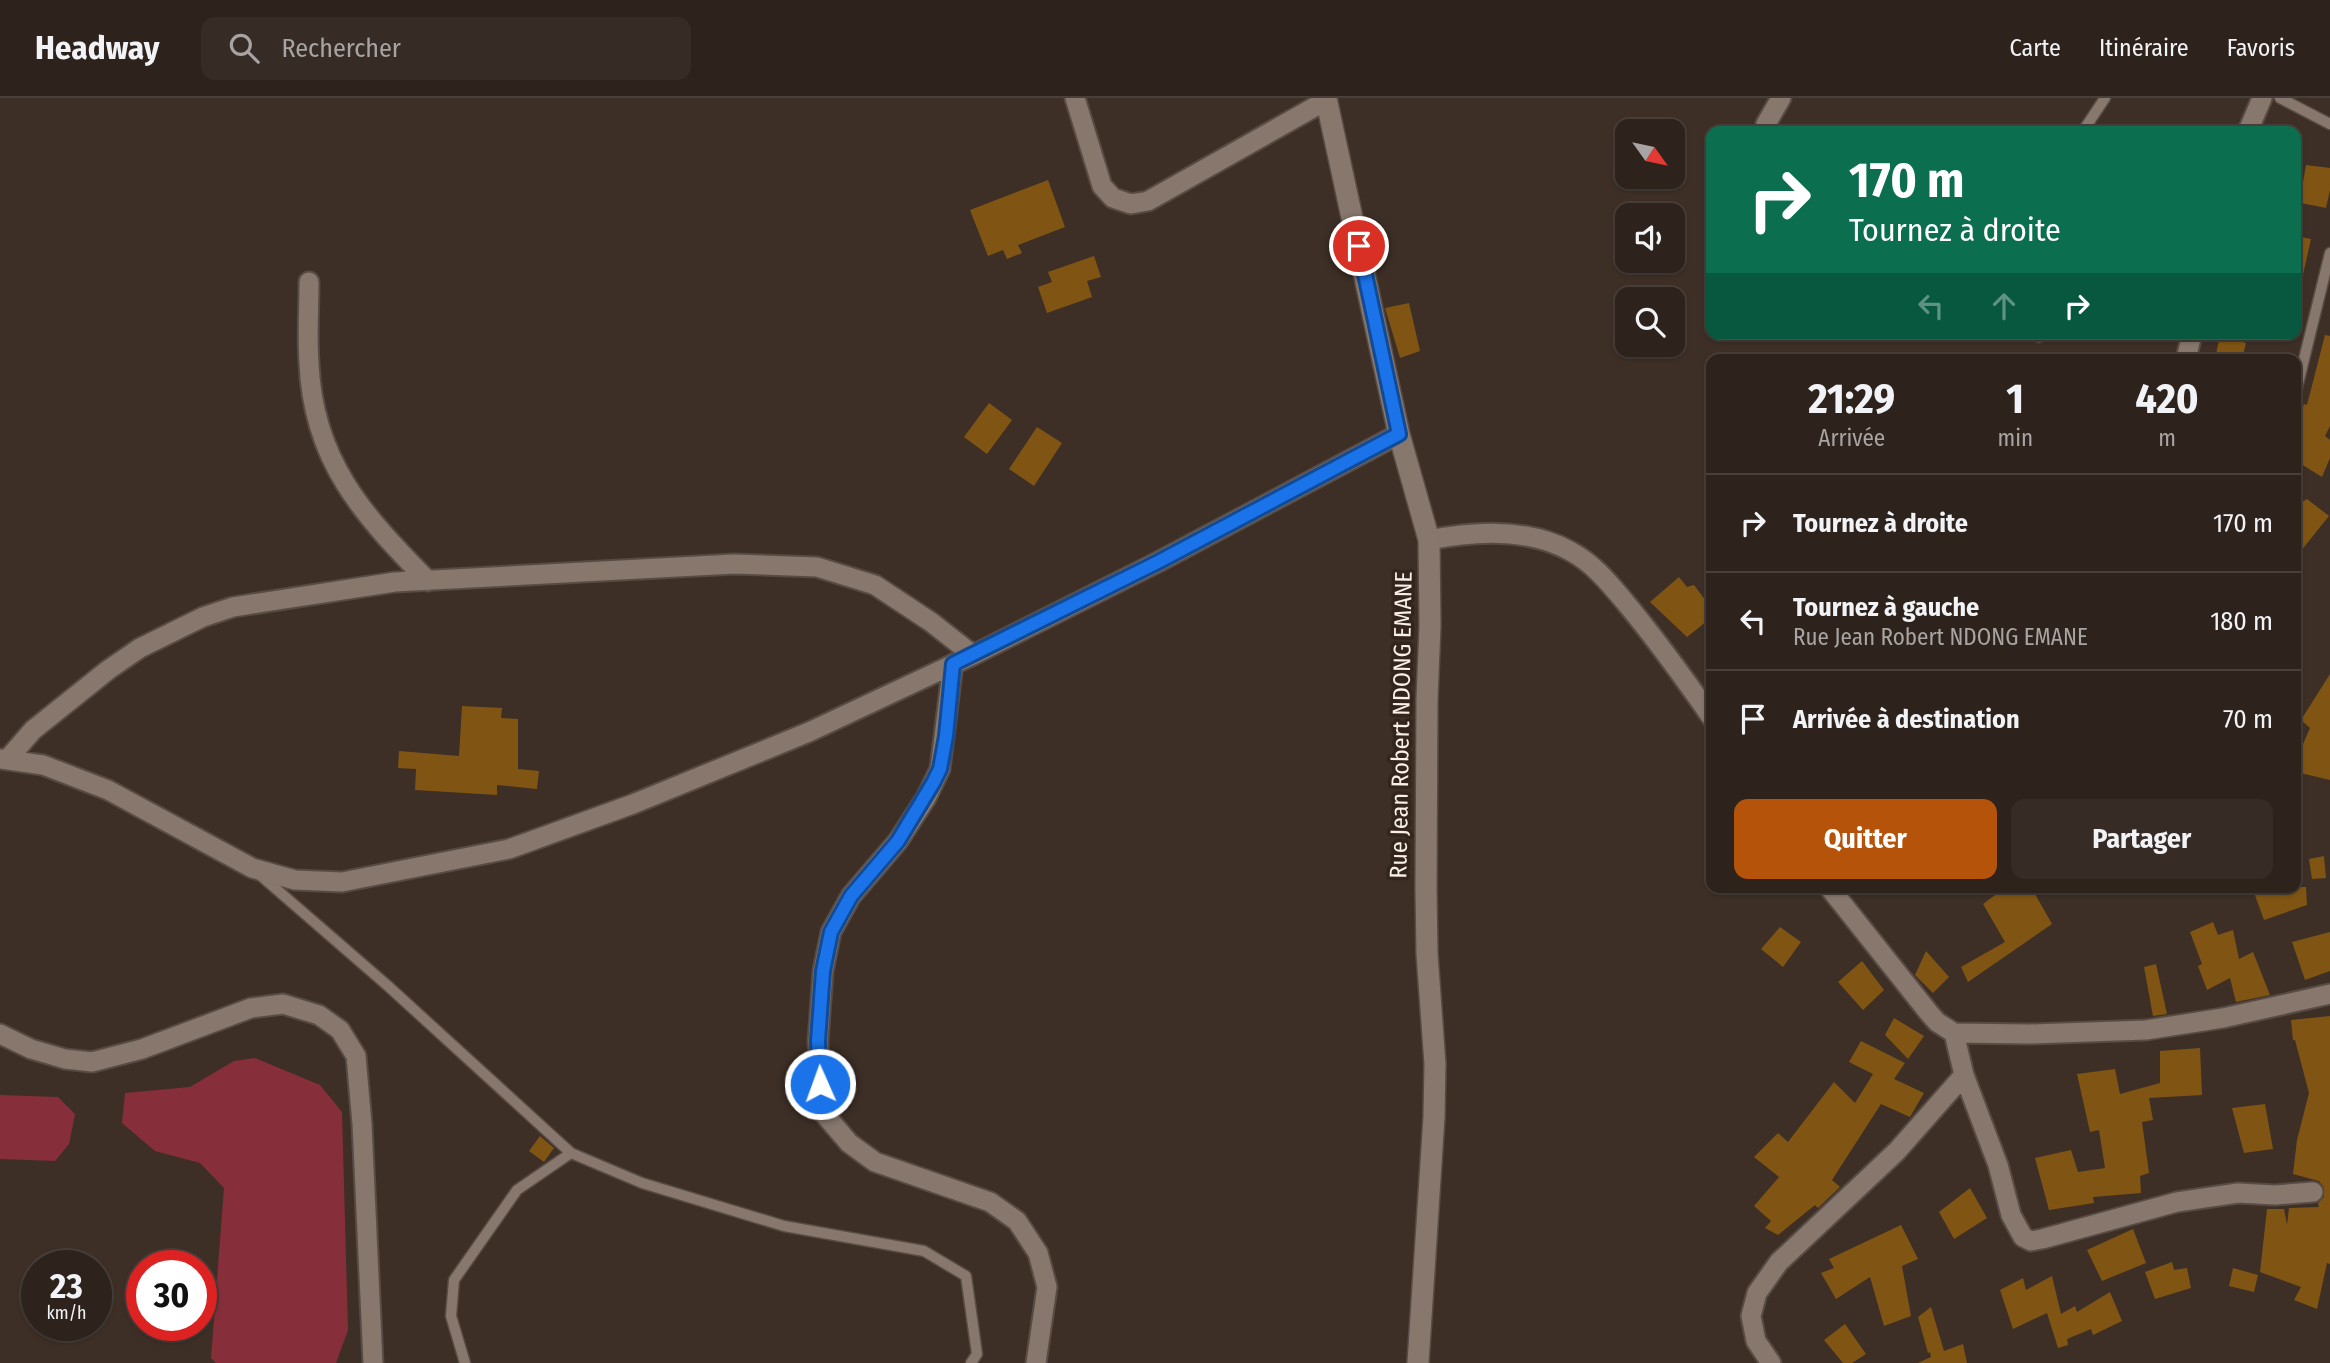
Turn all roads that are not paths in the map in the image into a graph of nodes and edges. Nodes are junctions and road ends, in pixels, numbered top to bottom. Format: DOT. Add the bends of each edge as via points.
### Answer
graph roads {
  1 [pos="1075,98"];
  2 [pos="1781,98"];
  3 [pos="2105,98"];
  4 [pos="2262,98"];
  5 [pos="2280,98"];
  6 [pos="1326,99"];
  7 [pos="2326,122"];
  8 [pos="1766,124"];
  9 [pos="2086,126"];
  10 [pos="2250,126"];
  11 [pos="2330,130"];
  12 [pos="2330,253"];
  13 [pos="309,282"];
  14 [pos="2301,372"];
  15 [pos="1399,434"];
  16 [pos="1429,540"];
  17 [pos="428,581"];
  18 [pos="973,655"];
  19 [pos="953,664"];
  20 [pos="1706,709"];
  21 [pos="4,760"];
  22 [pos="252,867"];
  23 [pos="1834,893"];
  24 [pos="2330,995"];
  25 [pos="1954,1033"];
  26 [pos="0,1034"];
  27 [pos="1964,1075"];
  28 [pos="571,1153"];
  29 [pos="2313,1192"];
  30 [pos="373,1363"];
  31 [pos="465,1363"];
  32 [pos="971,1363"];
  33 [pos="1035,1363"];
  34 [pos="1418,1363"];
  35 [pos="1771,1363"];
  1 -- 6 [label="street" via="1102,186 1114,198 1131,204 1148,201"];
  2 -- 8 [label="street"];
  3 -- 9 [label="lane"];
  4 -- 10 [label="street"];
  5 -- 7 [label="lane"];
  6 -- 15 [label="street, Rue Jean Robert NDONG EMANE"];
  7 -- 11 [label="lane"];
  12 -- 14 [label="lane"];
  13 -- 17 [label="street" via="309,363 323,441 342,481 380,532"];
  15 -- 16 [label="street, Rue Jean Robert NDONG EMANE"];
  15 -- 18 [label="street"];
  16 -- 20 [label="street" via="1509,534 1568,549 1611,586"];
  16 -- 34 [label="street, Rue Jean Robert NDONG EMANE" via="1426,889 1435,1064"];
  17 -- 18 [label="street" via="734,564 817,567 875,585"];
  17 -- 21 [label="street" via="247,605 203,617 140,648 108,670 33,730"];
  18 -- 19 [label="street"];
  19 -- 22 [label="street" via="809,732 509,849 342,882 295,880"];
  19 -- 33 [label="street" via="940,769 898,841 851,896 831,932 822,985 820,1084 826,1116 849,1143 875,1162 963,1190 1017,1221 1038,1253 1047,1287"];
  21 -- 22 [label="street" via="43,765 108,790"];
  22 -- 28 [label="lane"];
  23 -- 25 [label="street" via="1937,1022"];
  24 -- 25 [label="street" via="2146,1030"];
  25 -- 27 [label="street"];
  26 -- 30 [label="street" via="65,1059 92,1062 142,1049 251,1008 284,1004 319,1015 340,1030 356,1056"];
  27 -- 29 [label="street" via="1998,1165 2011,1215 2028,1240 2177,1202 2238,1193"];
  27 -- 35 [label="street" via="1897,1150 1779,1262 1757,1293 1751,1316 1756,1341"];
  28 -- 31 [label="lane" via="517,1191 454,1280 451,1316"];
  28 -- 32 [label="lane" via="642,1183 784,1226 924,1251 965,1276 977,1354"];
}
